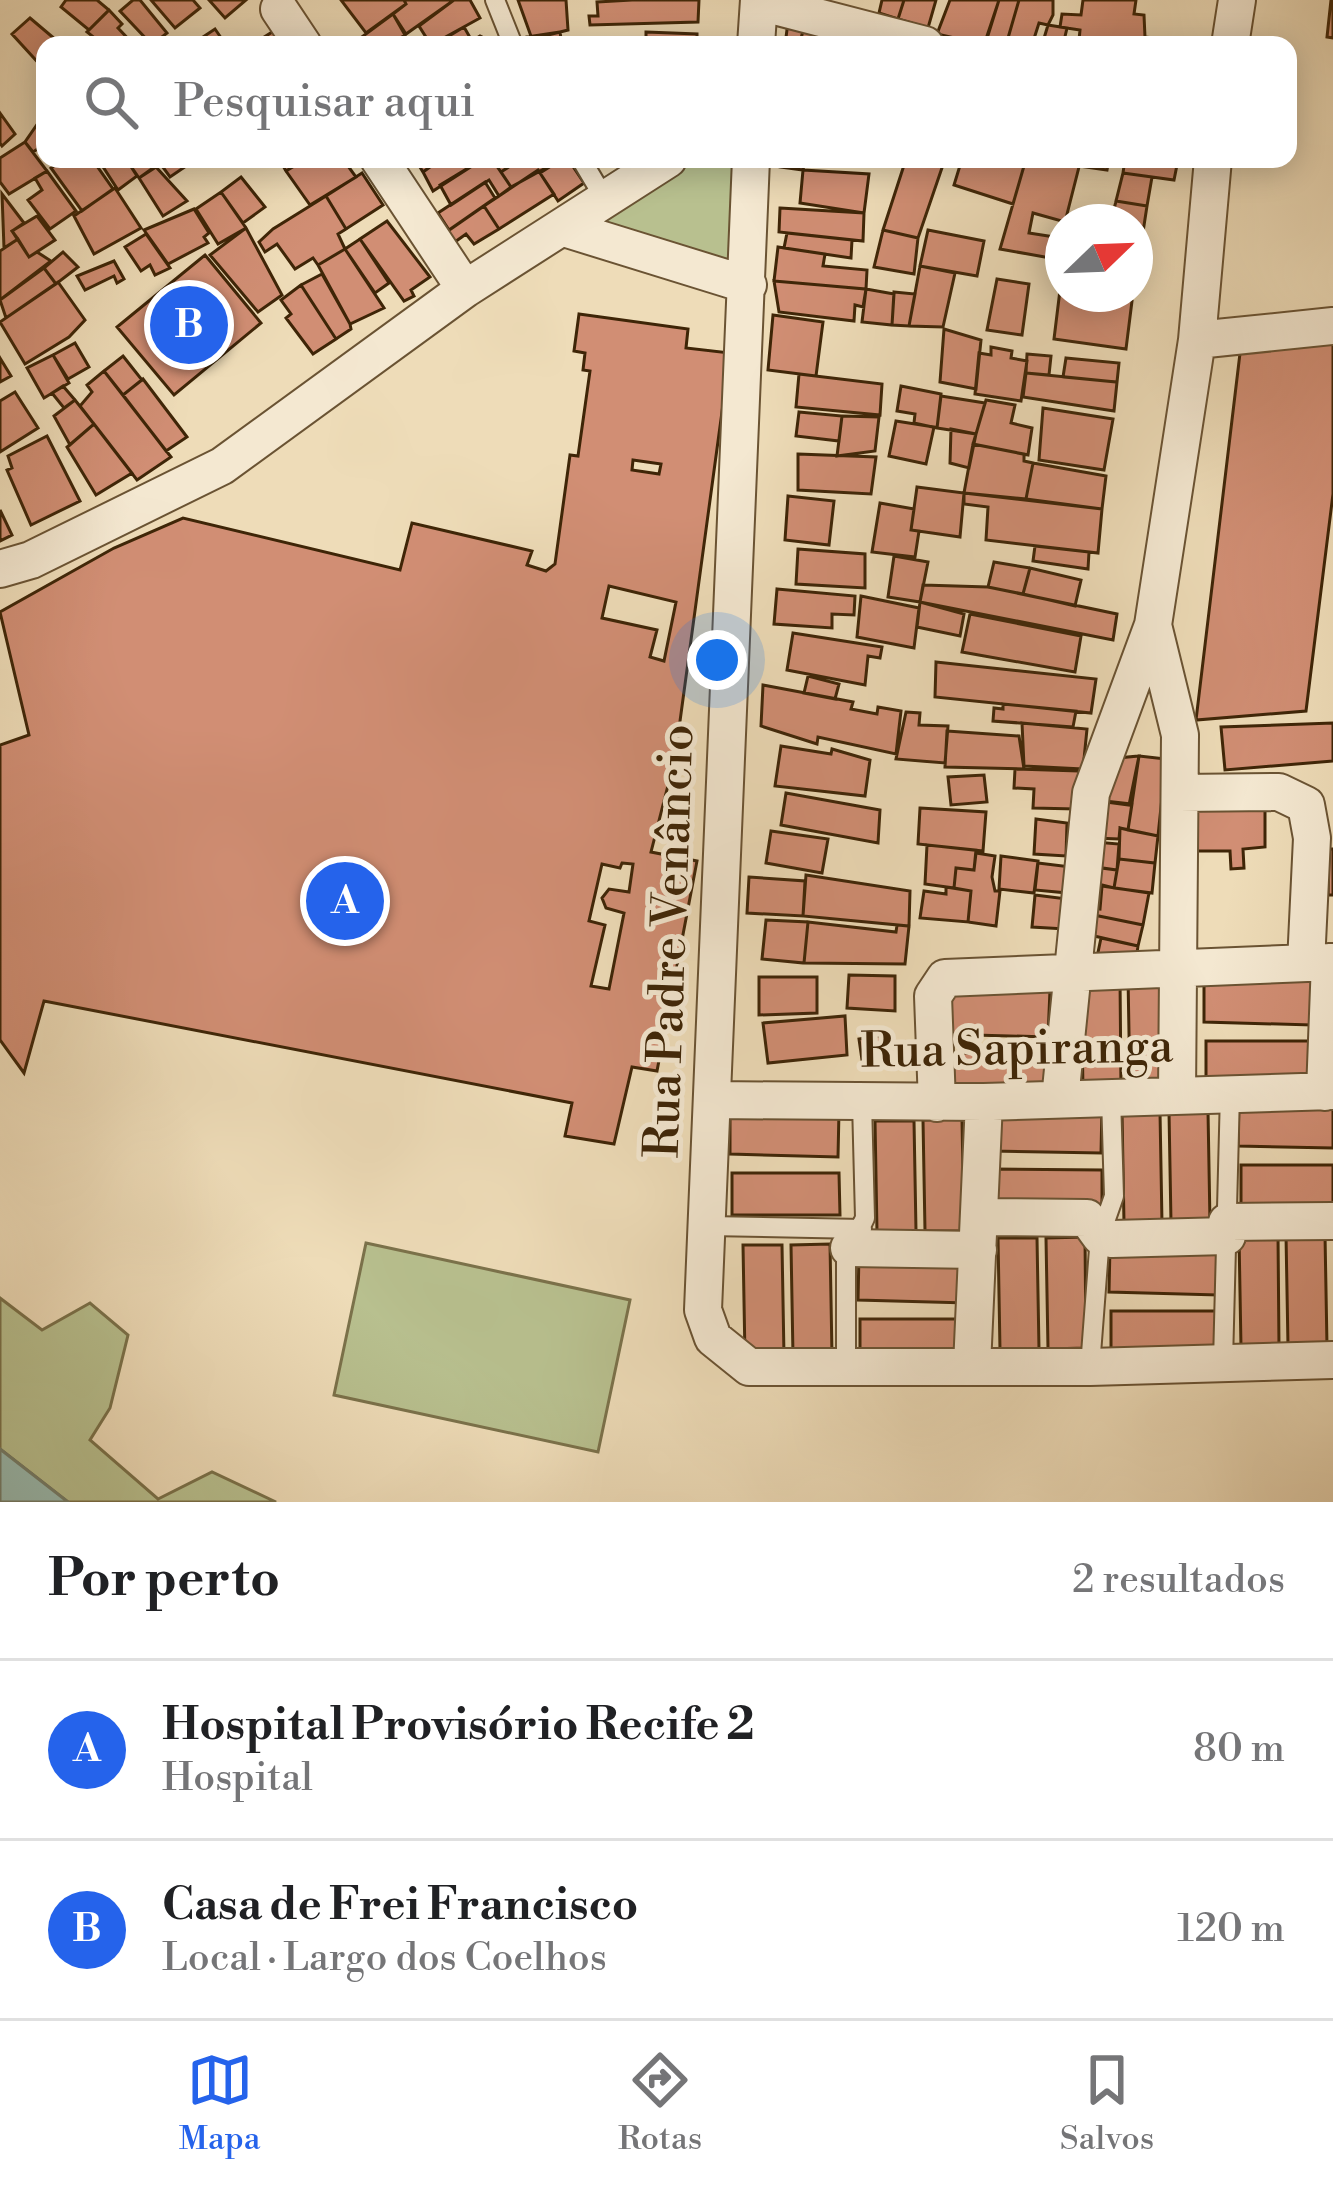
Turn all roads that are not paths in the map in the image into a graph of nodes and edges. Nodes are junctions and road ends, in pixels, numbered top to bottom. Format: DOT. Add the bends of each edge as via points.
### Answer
graph roads {
  1 [pos="495,0"];
  2 [pos="1237,0"];
  3 [pos="759,1"];
  4 [pos="279,9"];
  5 [pos="297,36"];
  6 [pos="509,36"];
  7 [pos="757,36"];
  8 [pos="891,36"];
  9 [pos="1231,36"];
  10 [pos="385,168"];
  11 [pos="586,168"];
  12 [pos="655,168"];
  13 [pos="751,168"];
  14 [pos="1213,168"];
  15 [pos="606,201"];
  16 [pos="564,228"];
  17 [pos="748,285"];
  18 [pos="465,289"];
  19 [pos="1333,326"];
  20 [pos="1197,340"];
  21 [pos="0,569"];
  22 [pos="1153,625"];
  23 [pos="1180,793"];
  24 [pos="1317,827"];
  25 [pos="1323,962"];
  26 [pos="1179,971"];
  27 [pos="1072,976"];
  28 [pos="1329,1092"];
  29 [pos="1230,1093"];
  30 [pos="1177,1094"];
  31 [pos="1111,1097"];
  32 [pos="1060,1099"];
  33 [pos="712,1100"];
  34 [pos="862,1102"];
  35 [pos="984,1102"];
  36 [pos="937,1103"];
  37 [pos="1333,1221"];
  38 [pos="708,1226"];
  39 [pos="1227,1229"];
  40 [pos="978,1233"];
  41 [pos="1100,1236"];
  42 [pos="856,1239"];
  43 [pos="1333,1360"];
  44 [pos="1223,1362"];
  45 [pos="846,1364"];
  46 [pos="972,1366"];
  47 [pos="1090,1367"];
  1 -- 6 [label="lane"];
  2 -- 9 [label="street"];
  3 -- 7 [label="street"];
  3 -- 8 [label="street"];
  4 -- 5 [label="street"];
  10 -- 18 [label="street"];
  11 -- 15 [label="lane"];
  12 -- 15 [label="street"];
  13 -- 17 [label="street, Rua Padre Venâncio"];
  14 -- 20 [label="street"];
  15 -- 16 [label="street"];
  16 -- 17 [label="street"];
  16 -- 18 [label="street"];
  17 -- 33 [label="street, Rua Padre Venâncio"];
  18 -- 21 [label="street" via="222,466"];
  19 -- 20 [label="street"];
  20 -- 22 [label="street"];
  22 -- 23 [label="street" via="1180,735"];
  22 -- 27 [label="street" via="1091,793"];
  23 -- 24 [label="street" via="1279,792"];
  23 -- 26 [label="street"];
  24 -- 25 [label="street, Rua Sapiranga"];
  25 -- 26 [label="street"];
  25 -- 28 [label="street, Rua Sapiranga"];
  26 -- 27 [label="street"];
  26 -- 30 [label="street"];
  27 -- 32 [label="street"];
  27 -- 36 [label="street" via="939,981"];
  28 -- 29 [label="street, Rua Sapiranga"];
  29 -- 30 [label="street, Rua Sapiranga"];
  29 -- 39 [label="lane"];
  30 -- 31 [label="street, Rua Sapiranga"];
  31 -- 32 [label="street, Rua Sapiranga"];
  31 -- 41 [label="lane" via="1114,1196"];
  32 -- 35 [label="street, Rua Sapiranga"];
  33 -- 34 [label="street, Rua Sapiranga"];
  33 -- 38 [label="street, Rua Padre Venâncio"];
  34 -- 36 [label="street, Rua Sapiranga"];
  34 -- 42 [label="lane"];
  35 -- 36 [label="street, Rua Sapiranga"];
  35 -- 40 [label="street"];
  37 -- 39 [label="street"];
  38 -- 42 [label="lane"];
  38 -- 45 [label="street, Rua Padre Venâncio" via="703,1310 731,1358 749,1366"];
  39 -- 41 [label="street"];
  39 -- 44 [label="lane"];
  40 -- 41 [label="street" via="1087,1218"];
  40 -- 42 [label="street"];
  40 -- 46 [label="street"];
  41 -- 47 [label="lane"];
  42 -- 45 [label="lane"];
  43 -- 44 [label="street"];
  44 -- 47 [label="street"];
  45 -- 46 [label="street"];
  46 -- 47 [label="street"];
}
